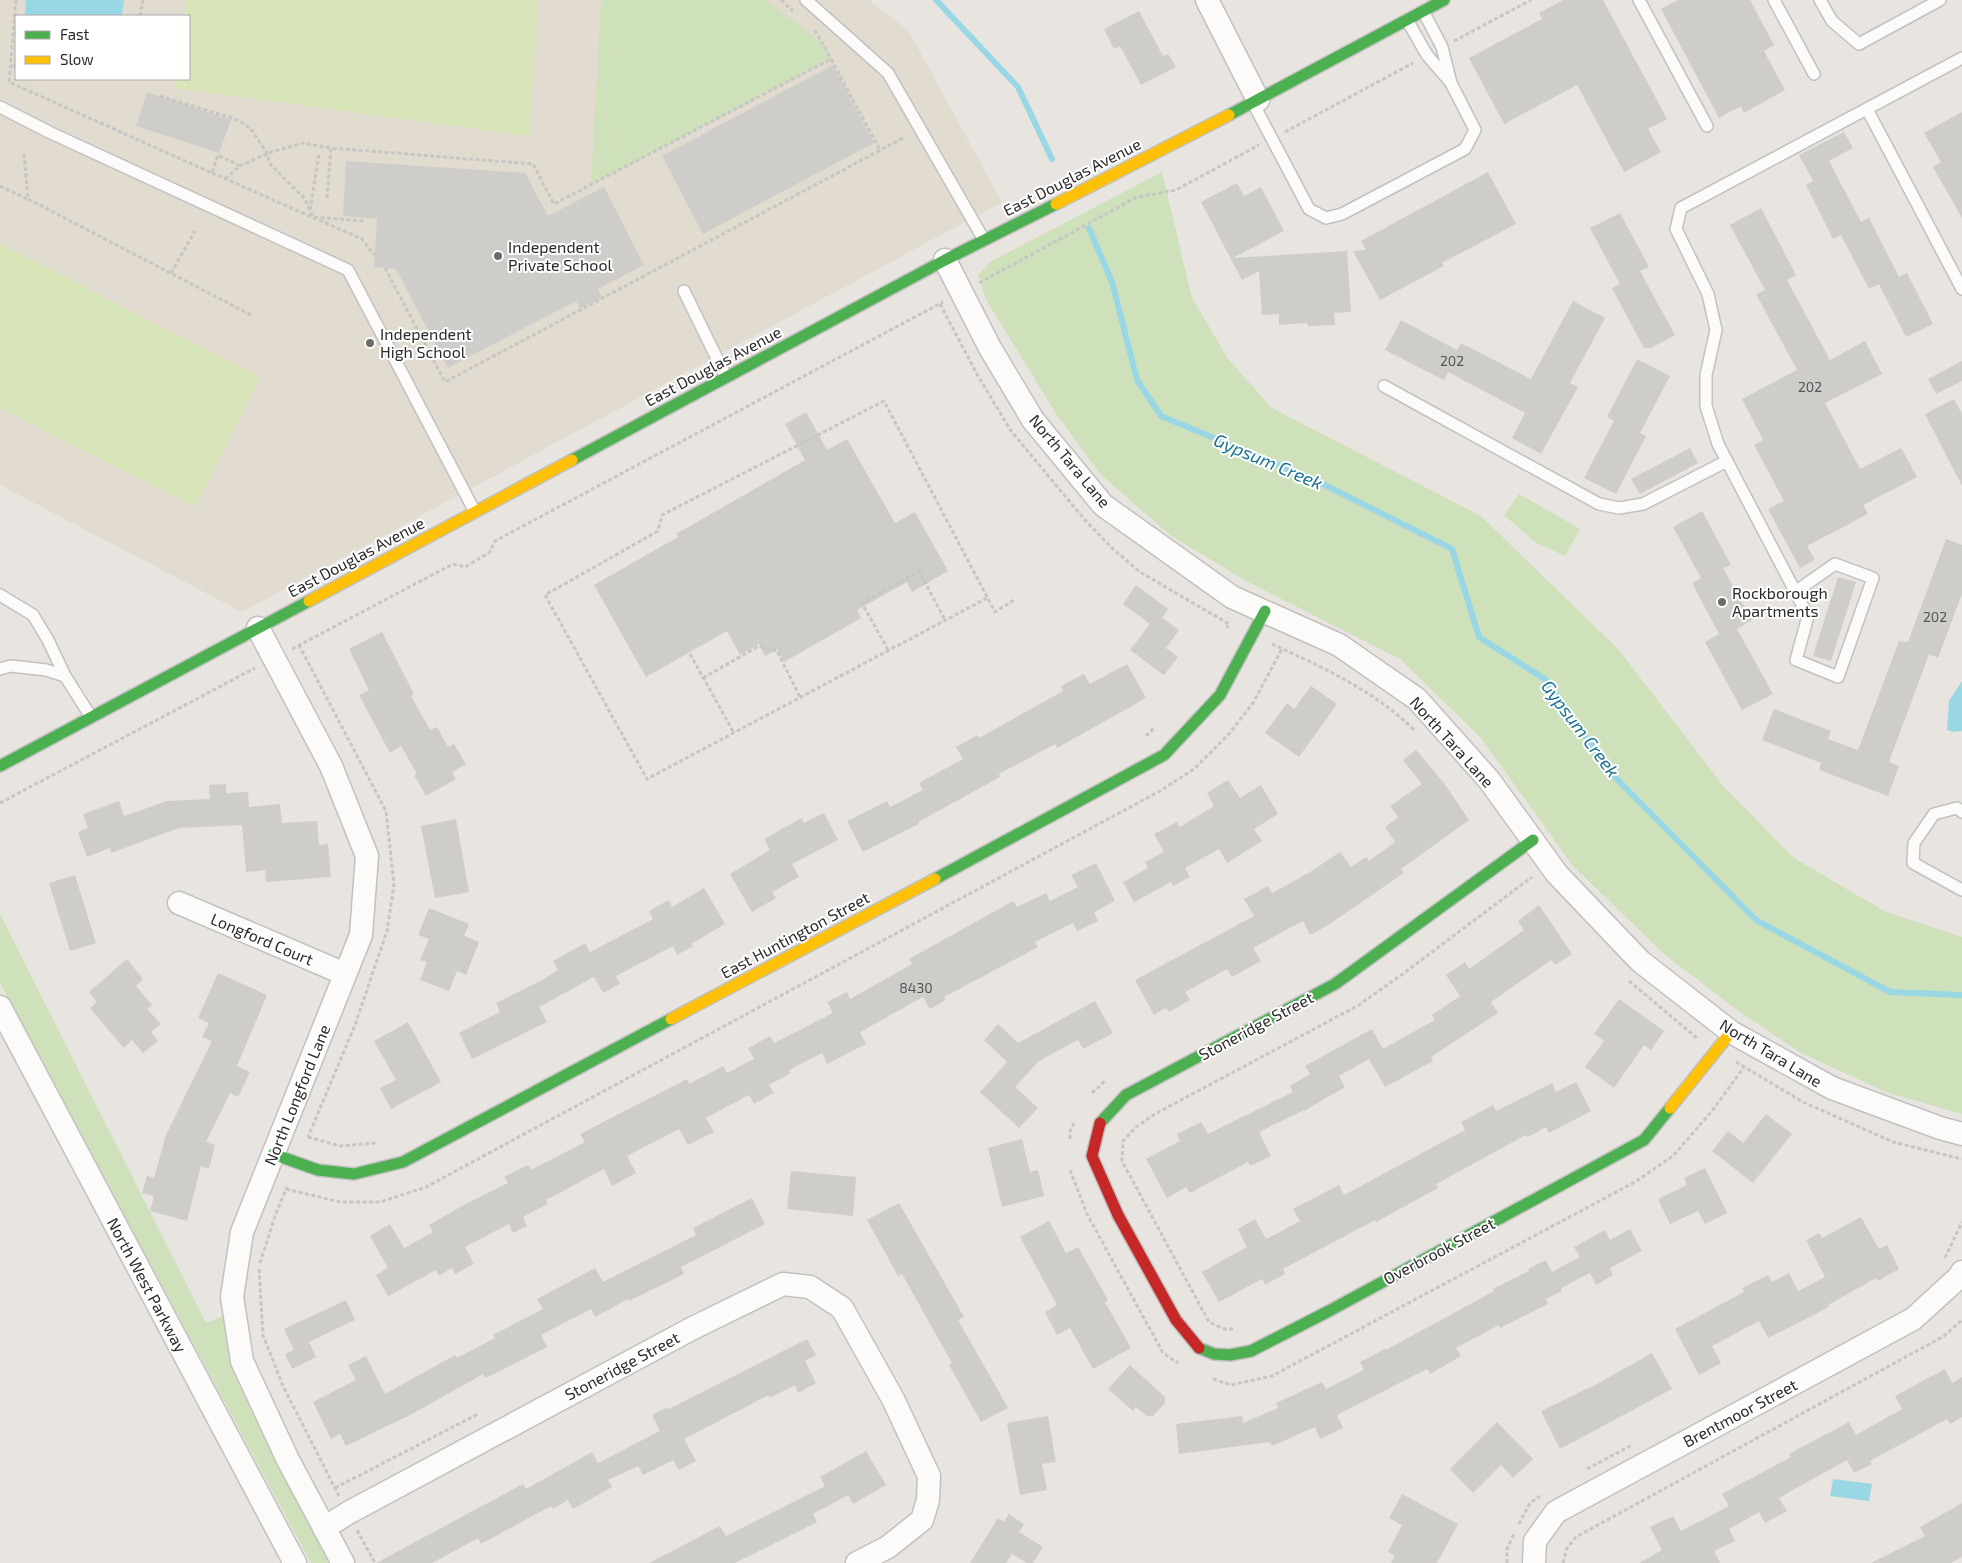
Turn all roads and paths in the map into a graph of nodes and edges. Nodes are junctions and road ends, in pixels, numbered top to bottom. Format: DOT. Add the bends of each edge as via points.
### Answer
graph roads {
  1 [pos="16,0"];
  2 [pos="143,0"];
  3 [pos="781,0"];
  4 [pos="806,0"];
  5 [pos="1206,0"];
  6 [pos="1444,0"];
  7 [pos="1531,0"];
  8 [pos="1639,0"];
  9 [pos="1774,0"];
  10 [pos="1820,0"];
  11 [pos="1940,0"];
  12 [pos="1423,11"];
  13 [pos="794,12"];
  14 [pos="140,15"];
  15 [pos="1407,20"];
  16 [pos="808,24"];
  17 [pos="1442,47"];
  18 [pos="1427,55"];
  19 [pos="1962,58"];
  20 [pos="831,59"];
  21 [pos="10,66"];
  22 [pos="15,66"];
  23 [pos="1814,74"];
  24 [pos="1451,83"];
  25 [pos="160,96"];
  26 [pos="1255,101"];
  27 [pos="0,107"];
  28 [pos="1867,109"];
  29 [pos="1707,126"];
  30 [pos="905,136"];
  31 [pos="1272,138"];
  32 [pos="331,148"];
  33 [pos="880,150"];
  34 [pos="267,153"];
  35 [pos="24,154"];
  36 [pos="319,154"];
  37 [pos="240,166"];
  38 [pos="212,173"];
  39 [pos="225,179"];
  40 [pos="0,186"];
  41 [pos="327,198"];
  42 [pos="28,199"];
  43 [pos="310,210"];
  44 [pos="313,217"];
  45 [pos="365,221"];
  46 [pos="195,231"];
  47 [pos="984,240"];
  48 [pos="374,255"];
  49 [pos="945,260"];
  50 [pos="384,268"];
  51 [pos="170,274"];
  52 [pos="1962,289"];
  53 [pos="684,290"];
  54 [pos="962,292"];
  55 [pos="940,304"];
  56 [pos="251,315"];
  57 [pos="726,377"];
  58 [pos="1384,386"];
  59 [pos="1727,461"];
  60 [pos="475,512"];
  61 [pos="1796,592"];
  62 [pos="0,595"];
  63 [pos="987,598"];
  64 [pos="1014,600"];
  65 [pos="1265,611"];
  66 [pos="945,620"];
  67 [pos="258,628"];
  68 [pos="1224,633"];
  69 [pos="299,645"];
  70 [pos="888,650"];
  71 [pos="690,654"];
  72 [pos="274,658"];
  73 [pos="0,669"];
  74 [pos="65,676"];
  75 [pos="704,678"];
  76 [pos="800,697"];
  77 [pos="91,717"];
  78 [pos="1158,724"];
  79 [pos="734,732"];
  80 [pos="1144,738"];
  81 [pos="0,766"];
  82 [pos="0,803"];
  83 [pos="1962,812"];
  84 [pos="1533,840"];
  85 [pos="1532,877"];
  86 [pos="1962,890"];
  87 [pos="179,903"];
  88 [pos="345,974"];
  89 [pos="0,1007"];
  90 [pos="1731,1032"];
  91 [pos="1744,1068"];
  92 [pos="1110,1077"];
  93 [pos="1088,1097"];
  94 [pos="1074,1122"];
  95 [pos="1962,1134"];
  96 [pos="308,1137"];
  97 [pos="378,1142"];
  98 [pos="1070,1148"];
  99 [pos="273,1154"];
  100 [pos="297,1163"];
  101 [pos="1069,1166"];
  102 [pos="1142,1259"];
  103 [pos="1962,1272"];
  104 [pos="1962,1320"];
  105 [pos="1239,1329"];
  106 [pos="1185,1367"];
  107 [pos="1208,1378"];
  108 [pos="478,1414"];
  109 [pos="335,1488"];
  110 [pos="348,1513"];
  111 [pos="324,1528"];
  112 [pos="295,1563"];
  113 [pos="343,1563"];
  114 [pos="375,1563"];
  115 [pos="857,1563"];
  116 [pos="1534,1563"];
  117 [pos="1563,1563"];
  1 -- 21 [label="path"];
  2 -- 14 [label="path"];
  3 -- 13 [label="path"];
  4 -- 47 [label="lane" via="888,73"];
  5 -- 26 [label="street"];
  6 -- 12 [label="street, East Douglas Avenue"];
  7 -- 17 [label="path"];
  8 -- 29 [label="lane"];
  9 -- 23 [label="lane"];
  10 -- 11 [label="lane" via="1832,21 1859,44"];
  12 -- 15 [label="street, East Douglas Avenue"];
  12 -- 17 [label="lane"];
  15 -- 18 [label="lane"];
  15 -- 26 [label="street, East Douglas Avenue"];
  16 -- 20 [label="path" via="815,30"];
  17 -- 24 [label="lane"];
  18 -- 24 [label="lane"];
  18 -- 31 [label="path"];
  19 -- 28 [label="lane"];
  20 -- 32 [label="path" via="554,204 533,164"];
  20 -- 33 [label="path"];
  21 -- 22 [label="path"];
  21 -- 38 [label="path" via="9,82"];
  24 -- 31 [label="lane" via="1475,130 1465,150 1342,214 1326,218 1309,210"];
  25 -- 34 [label="path" via="238,120 251,128"];
  26 -- 31 [label="lane"];
  26 -- 47 [label="street, East Douglas Avenue"];
  27 -- 60 [label="lane" via="348,270"];
  28 -- 52 [label="lane"];
  28 -- 59 [label="lane" via="1681,208 1676,229 1708,294 1716,330 1706,375 1706,406"];
  30 -- 33 [label="path"];
  31 -- 54 [label="path" via="1176,190 1137,197"];
  32 -- 34 [label="path" via="303,143"];
  32 -- 41 [label="path"];
  33 -- 50 [label="path" via="446,382"];
  34 -- 37 [label="path"];
  34 -- 43 [label="path" via="270,164 305,198"];
  35 -- 42 [label="path"];
  36 -- 43 [label="path"];
  37 -- 38 [label="path" via="218,155"];
  37 -- 39 [label="path"];
  38 -- 39 [label="path"];
  39 -- 44 [label="path"];
  40 -- 42 [label="path"];
  42 -- 51 [label="path"];
  43 -- 44 [label="path"];
  44 -- 45 [label="path"];
  44 -- 48 [label="path" via="362,239"];
  46 -- 51 [label="path"];
  47 -- 49 [label="street, East Douglas Avenue"];
  49 -- 54 [label="street, North Tara Lane"];
  49 -- 57 [label="street, East Douglas Avenue"];
  51 -- 56 [label="path"];
  53 -- 57 [label="lane"];
  54 -- 55 [label="path"];
  54 -- 65 [label="street, North Tara Lane" via="990,348 1033,420 1103,505 1232,596"];
  55 -- 68 [label="path" via="1011,431 1079,513 1140,572 1229,624"];
  55 -- 69 [label="path" via="495,541 490,552 465,567 453,564"];
  57 -- 60 [label="street, East Douglas Avenue"];
  58 -- 59 [label="lane" via="1599,504 1618,508 1644,504"];
  59 -- 61 [label="lane"];
  60 -- 67 [label="street, East Douglas Avenue"];
  61 -- 61 [label="lane" via="1808,616 1796,660 1838,677 1873,578 1835,564"];
  62 -- 74 [label="lane" via="33,615"];
  63 -- 64 [label="path" via="995,612"];
  63 -- 66 [label="path"];
  63 -- 79 [label="path" via="884,401 662,515 658,531 545,595 647,779"];
  65 -- 84 [label="street, North Tara Lane" via="1339,645 1418,699 1489,780"];
  65 -- 100 [label="street, East Huntington Street" via="1220,695 1164,755 403,1162 354,1174 318,1170"];
  66 -- 70 [label="path"];
  66 -- 70 [label="path" via="919,571 862,603"];
  67 -- 72 [label="street, North Longford Lane"];
  67 -- 77 [label="street, East Douglas Avenue"];
  69 -- 72 [label="path"];
  69 -- 96 [label="path" via="386,811 394,885 381,950 355,1025"];
  70 -- 76 [label="path"];
  71 -- 75 [label="path"];
  72 -- 82 [label="path"];
  72 -- 88 [label="street, North Longford Lane" via="331,766 367,856 361,935"];
  73 -- 74 [label="lane" via="11,666"];
  74 -- 77 [label="lane"];
  75 -- 76 [label="path" via="759,646 777,651"];
  75 -- 79 [label="path"];
  76 -- 79 [label="path"];
  77 -- 81 [label="street, East Douglas Avenue"];
  78 -- 80 [label="path"];
  83 -- 86 [label="lane" via="1956,808 1934,814 1914,842 1913,863"];
  84 -- 90 [label="street, North Tara Lane" via="1558,874 1640,961"];
  84 -- 102 [label="street, Stoneridge Street" via="1335,984 1126,1095 1100,1121 1092,1156"];
  85 -- 105 [label="path" via="1359,1005 1155,1114 1123,1141 1122,1161 1209,1322 1224,1329"];
  87 -- 88 [label="street, Longford Court"];
  88 -- 99 [label="street, North Longford Lane"];
  89 -- 112 [label="street, North West Parkway"];
  90 -- 95 [label="street, North Tara Lane" via="1832,1088"];
  90 -- 102 [label="street, Overbrook Street" via="1644,1140 1251,1351 1214,1354 1197,1346 1176,1320"];
  91 -- 107 [label="path" via="1673,1156 1635,1182 1272,1376 1231,1385"];
  92 -- 93 [label="path"];
  94 -- 98 [label="path" via="1070,1131"];
  96 -- 97 [label="path" via="340,1146"];
  96 -- 100 [label="path"];
  99 -- 100 [label="street, East Huntington Street"];
  99 -- 111 [label="street, North Longford Lane" via="242,1232 232,1297 242,1362"];
  100 -- 109 [label="path" via="276,1213 259,1267 263,1335 283,1386"];
  101 -- 106 [label="path" via="1087,1214 1163,1353"];
  103 -- 116 [label="street, Brentmoor Street" via="1913,1320 1556,1512 1535,1541"];
  104 -- 117 [label="path" via="1944,1336 1576,1537 1567,1548"];
  108 -- 109 [label="path"];
  109 -- 110 [label="path"];
  110 -- 111 [label="street, Stoneridge Street"];
  110 -- 114 [label="path"];
  110 -- 115 [label="street, Stoneridge Street" via="693,1328 783,1284 810,1287 842,1308 888,1390 929,1476 928,1500 922,1520 888,1546"];
  111 -- 113 [label="street, North Longford Lane"];
}
